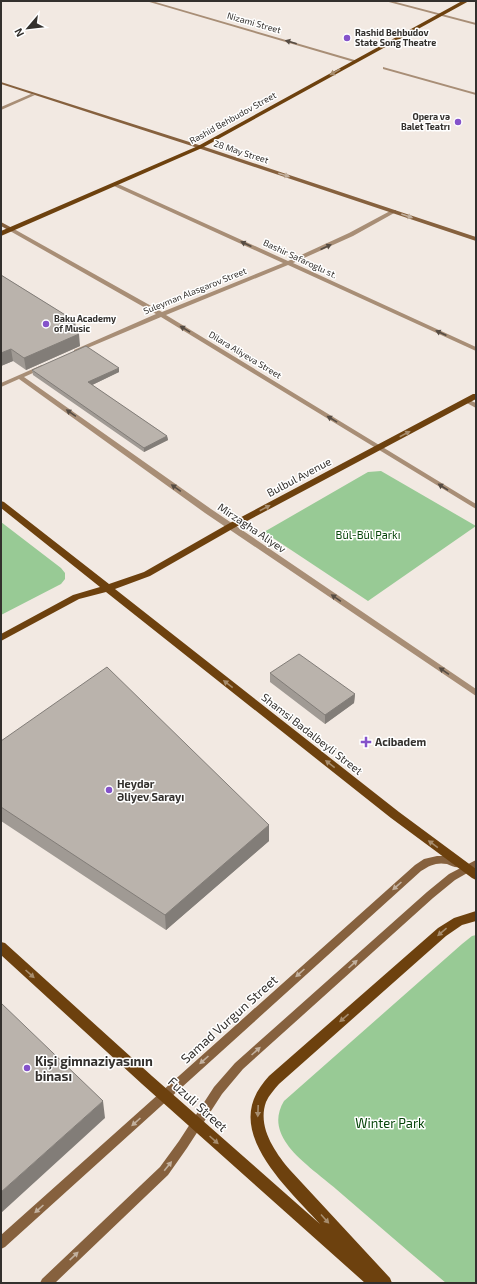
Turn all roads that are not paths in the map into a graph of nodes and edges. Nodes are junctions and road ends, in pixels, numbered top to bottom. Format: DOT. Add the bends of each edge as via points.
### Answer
graph roads {
  1 [pos="148,1"];
  2 [pos="387,1"];
  3 [pos="466,1"];
  4 [pos="440,15"];
  5 [pos="476,24"];
  6 [pos="356,61"];
  7 [pos="385,68"];
  8 [pos="1,84"];
  9 [pos="33,94"];
  10 [pos="476,94"];
  11 [pos="1,109"];
  12 [pos="200,147"];
  13 [pos="116,185"];
  14 [pos="394,211"];
  15 [pos="1,224"];
  16 [pos="12,230"];
  17 [pos="1,234"];
  18 [pos="476,239"];
  19 [pos="289,264"];
  20 [pos="160,314"];
  21 [pos="476,349"];
  22 [pos="70,354"];
  23 [pos="48,364"];
  24 [pos="20,377"];
  25 [pos="1,385"];
  26 [pos="476,396"];
  27 [pos="467,401"];
  28 [pos="476,406"];
  29 [pos="379,448"];
  30 [pos="1,504"];
  31 [pos="476,507"];
  32 [pos="231,526"];
  33 [pos="106,588"];
  34 [pos="1,638"];
  35 [pos="476,693"];
  36 [pos="471,866"];
  37 [pos="476,875"];
  38 [pos="476,916"];
  39 [pos="1,948"];
  40 [pos="164,1095"];
  41 [pos="196,1123"];
  42 [pos="1,1243"];
  43 [pos="46,1283"];
  44 [pos="376,1283"];
  45 [pos="385,1283"];
  6 -- 1 [label="street, Nizami Street, one-way"];
  2 -- 4 [label="street"];
  3 -- 4 [label="main road, Rashid Behbudov Street"];
  4 -- 5 [label="street"];
  4 -- 6 [label="main road, Rashid Behbudov Street"];
  6 -- 12 [label="main road, Rashid Behbudov Street, one-way"];
  7 -- 10 [label="street"];
  8 -- 9 [label="main road, 28 May Street"];
  9 -- 11 [label="street"];
  9 -- 12 [label="main road, 28 May Street"];
  12 -- 13 [label="main road, Rashid Behbudov Street"];
  12 -- 14 [label="main road, 28 May Street, one-way"];
  13 -- 16 [label="main road, Rashid Behbudov Street"];
  19 -- 13 [label="street, Bashir Safaroglu st., one-way"];
  14 -- 18 [label="main road, 28 May Street, one-way"];
  19 -- 14 [label="street, Suleyman Alasgarov Street, one-way" via="349,237"];
  15 -- 16 [label="main road, Dilara Aliyeva Street"];
  16 -- 17 [label="main road, Rashid Behbudov Street"];
  16 -- 20 [label="street, Dilara Aliyeva Street"];
  19 -- 20 [label="street, Suleyman Alasgarov Street"];
  21 -- 19 [label="street, Bashir Safaroglu st., one-way"];
  20 -- 22 [label="street, Suleyman Alasgarov Street"];
  29 -- 20 [label="street, Dilara Aliyeva Street, one-way"];
  23 -- 24 [label="street"];
  24 -- 25 [label="street"];
  32 -- 24 [label="street, Mirzagha Aliyev, one-way"];
  26 -- 27 [label="main road, Bulbul Avenue"];
  27 -- 28 [label="street"];
  29 -- 27 [label="main road, Bulbul Avenue, one-way"];
  31 -- 29 [label="street, Dilara Aliyeva Street, one-way"];
  32 -- 29 [label="main road, Bulbul Avenue, one-way"];
  30 -- 33 [label="main road, Shamsi Badalbeyli Street"];
  32 -- 33 [label="main road, Bulbul Avenue" via="147,574"];
  35 -- 32 [label="street, Mirzagha Aliyev, one-way"];
  33 -- 34 [label="main road, Bulbul Avenue" via="64,602"];
  36 -- 33 [label="main road, Shamsi Badalbeyli Street, one-way" via="389,810"];
  36 -- 37 [label="main road, Shamsi Badalbeyli Street"];
  36 -- 40 [label="main road, Samad Vurgun Street, one-way" via="440,859 430,860 418,868"];
  41 -- 36 [label="main road, one-way" via="217,1090 239,1066 430,895"];
  38 -- 45 [label="main road, one-way" via="463,918 442,932 274,1080 262,1093 258,1105 260,1133 282,1171"];
  39 -- 40 [label="main road, Fuzuli Street, one-way"];
  40 -- 41 [label="main road, Fuzuli Street"];
  40 -- 42 [label="main road, Samad Vurgun Street, one-way"];
  43 -- 41 [label="main road, one-way" via="154,1182 172,1162"];
  41 -- 44 [label="main road, Fuzuli Street, one-way"];
}
